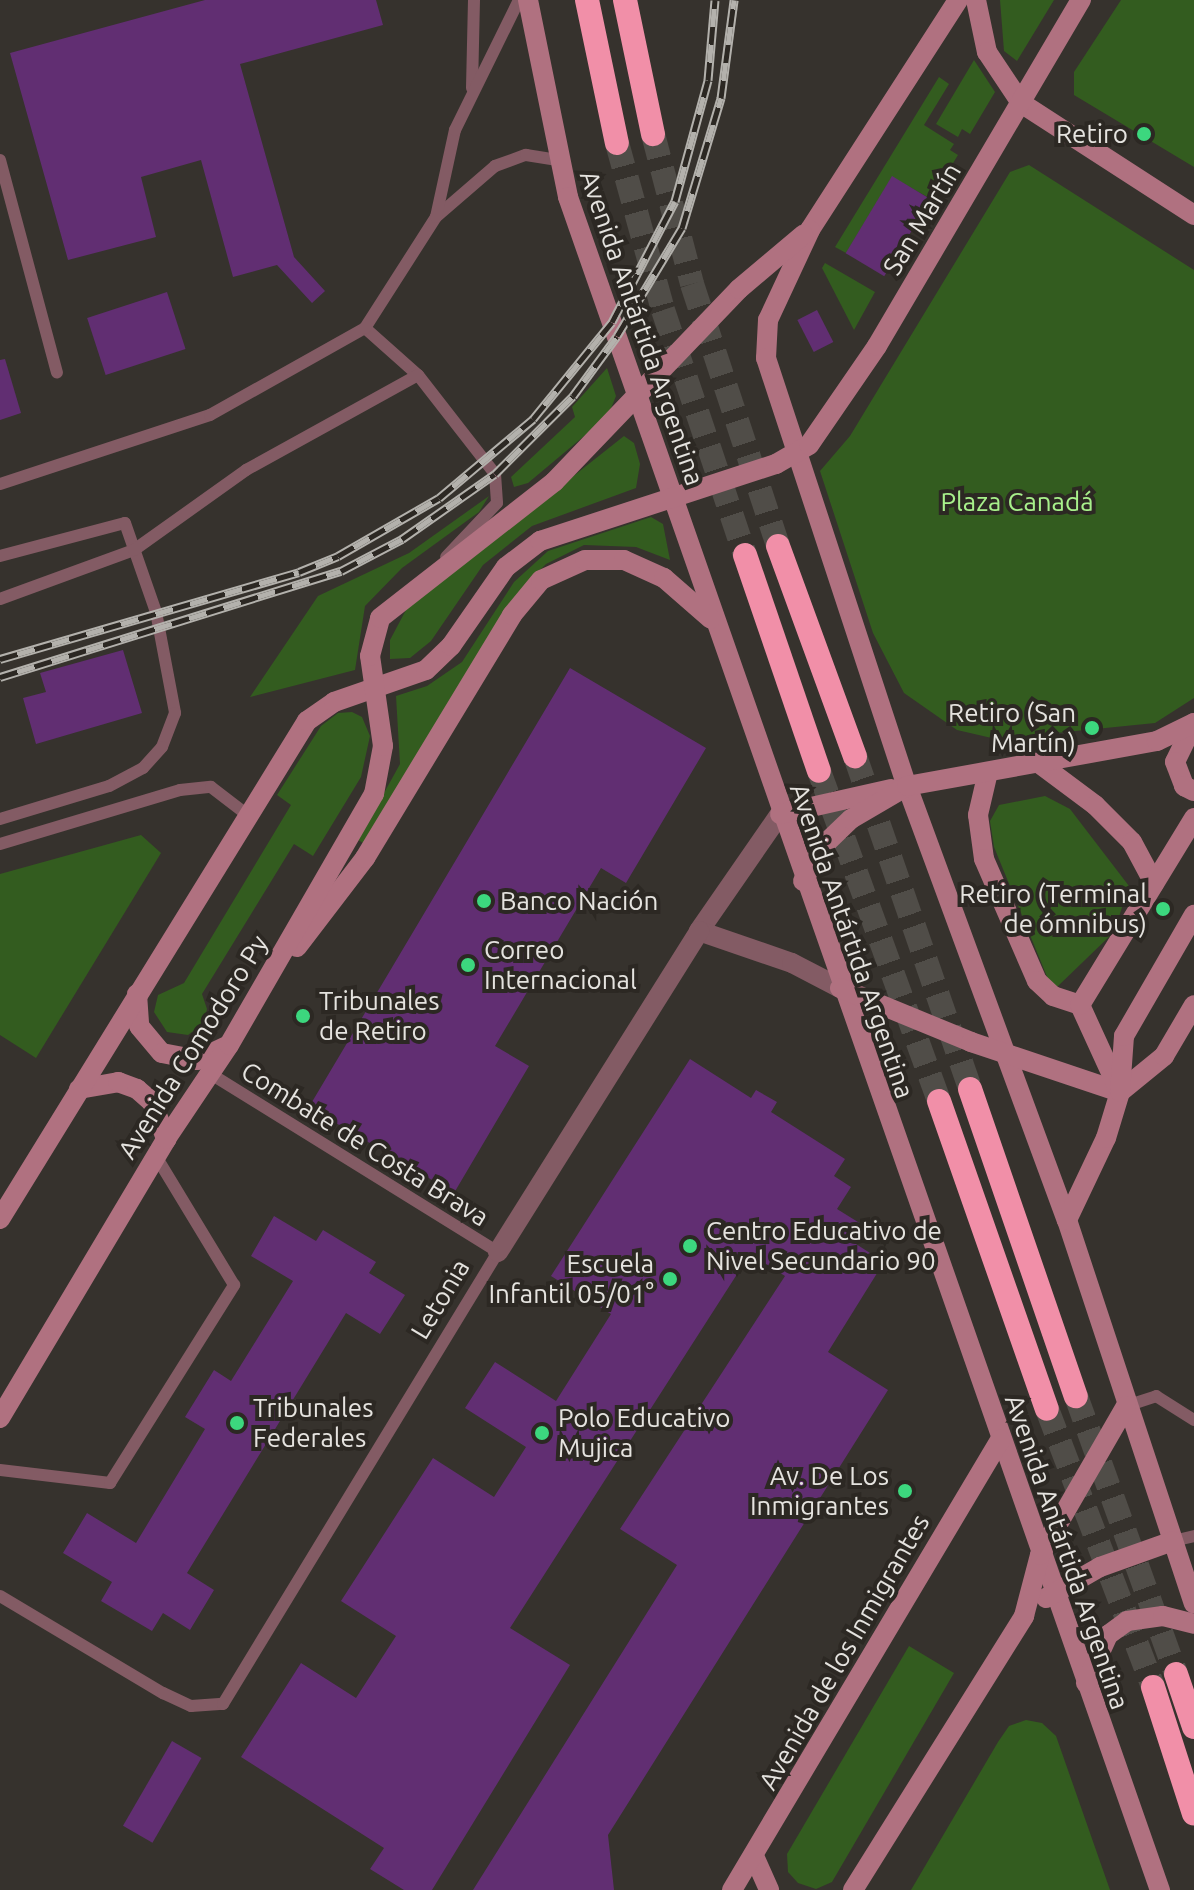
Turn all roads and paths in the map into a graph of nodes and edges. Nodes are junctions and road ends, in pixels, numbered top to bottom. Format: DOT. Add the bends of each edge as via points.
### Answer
graph roads {
  1 [pos="474,0"];
  2 [pos="519,0"];
  3 [pos="528,0"];
  4 [pos="587,0"];
  5 [pos="625,0"];
  6 [pos="958,0"];
  7 [pos="976,0"];
  8 [pos="1081,0"];
  9 [pos="471,95"];
  10 [pos="1021,103"];
  11 [pos="653,134"];
  12 [pos="617,143"];
  13 [pos="0,160"];
  14 [pos="558,160"];
  15 [pos="1194,215"];
  16 [pos="436,217"];
  17 [pos="810,230"];
  18 [pos="365,328"];
  19 [pos="57,372"];
  20 [pos="418,375"];
  21 [pos="637,398"];
  22 [pos="795,455"];
  23 [pos="0,484"];
  24 [pos="672,498"];
  25 [pos="778,546"];
  26 [pos="134,550"];
  27 [pos="745,555"];
  28 [pos="0,556"];
  29 [pos="427,577"];
  30 [pos="0,599"];
  31 [pos="714,623"];
  32 [pos="374,690"];
  33 [pos="1194,723"];
  34 [pos="855,756"];
  35 [pos="1040,764"];
  36 [pos="819,771"];
  37 [pos="988,772"];
  38 [pos="907,786"];
  39 [pos="1194,791"];
  40 [pos="246,814"];
  41 [pos="780,814"];
  42 [pos="1194,818"];
  43 [pos="0,819"];
  44 [pos="0,844"];
  45 [pos="803,881"];
  46 [pos="1154,883"];
  47 [pos="1194,915"];
  48 [pos="699,931"];
  49 [pos="840,988"];
  50 [pos="138,990"];
  51 [pos="257,997"];
  52 [pos="1080,1005"];
  53 [pos="1194,1005"];
  54 [pos="229,1045"];
  55 [pos="1004,1053"];
  56 [pos="209,1073"];
  57 [pos="79,1089"];
  58 [pos="970,1089"];
  59 [pos="1120,1092"];
  60 [pos="939,1101"];
  61 [pos="161,1147"];
  62 [pos="0,1219"];
  63 [pos="1067,1220"];
  64 [pos="498,1252"];
  65 [pos="1076,1396"];
  66 [pos="1126,1406"];
  67 [pos="1047,1409"];
  68 [pos="0,1418"];
  69 [pos="1194,1420"];
  70 [pos="1000,1440"];
  71 [pos="0,1470"];
  72 [pos="1194,1536"];
  73 [pos="1173,1541"];
  74 [pos="1040,1555"];
  75 [pos="1054,1592"];
  76 [pos="0,1596"];
  77 [pos="1194,1603"];
  78 [pos="1024,1616"];
  79 [pos="1194,1624"];
  80 [pos="1176,1674"];
  81 [pos="1086,1683"];
  82 [pos="1153,1687"];
  83 [pos="1194,1727"];
  84 [pos="1194,1814"];
  85 [pos="754,1856"];
  86 [pos="732,1890"];
  87 [pos="769,1890"];
  88 [pos="853,1890"];
  89 [pos="1160,1890"];
  1 -- 9 [label="lane"];
  2 -- 9 [label="lane"];
  3 -- 14 [label="main road, Avenida Antártida Argentina"];
  4 -- 12 [label="highway"];
  5 -- 11 [label="highway"];
  6 -- 17 [label="main road"];
  7 -- 10 [label="main road" via="984,46"];
  8 -- 10 [label="main road, San Martín"];
  9 -- 16 [label="lane" via="455,130"];
  10 -- 15 [label="main road"];
  10 -- 22 [label="main road, San Martín" via="848,393 821,431"];
  13 -- 19 [label="lane"];
  14 -- 16 [label="lane" via="526,155 495,166"];
  14 -- 21 [label="main road, Avenida Antártida Argentina"];
  16 -- 18 [label="lane"];
  17 -- 21 [label="main road, Avenida Comodoro Py" via="739,289"];
  17 -- 22 [label="main road" via="765,336 768,370"];
  18 -- 20 [label="lane"];
  18 -- 23 [label="lane" via="210,415"];
  20 -- 26 [label="lane" via="246,470"];
  20 -- 29 [label="lane" via="487,461 499,492 497,503"];
  21 -- 24 [label="main road, Avenida Antártida Argentina"];
  21 -- 29 [label="main road, Avenida Comodoro Py" via="554,482"];
  22 -- 24 [label="main road"];
  22 -- 38 [label="main road"];
  24 -- 31 [label="main road, Avenida Antártida Argentina"];
  24 -- 32 [label="main road" via="540,541 506,567 437,661"];
  25 -- 34 [label="highway"];
  26 -- 28 [label="lane" via="125,523"];
  26 -- 30 [label="lane"];
  26 -- 43 [label="lane" via="172,683 175,713 162,747 143,768 109,786"];
  27 -- 36 [label="highway"];
  29 -- 32 [label="main road, Avenida Comodoro Py" via="386,610 375,626 370,656"];
  31 -- 41 [label="main road, Avenida Antártida Argentina"];
  31 -- 51 [label="main road" via="664,578 624,560 585,560 541,580 512,615 365,858"];
  32 -- 40 [label="main road" via="334,702 307,721"];
  32 -- 51 [label="main road, Avenida Comodoro Py" via="383,746 377,786"];
  33 -- 35 [label="main road" via="1157,741"];
  33 -- 39 [label="main road" via="1175,762 1184,786"];
  35 -- 37 [label="main road"];
  35 -- 46 [label="main road" via="1095,805 1132,842"];
  37 -- 38 [label="main road"];
  37 -- 52 [label="main road" via="978,815 984,859 1037,981 1053,996"];
  38 -- 41 [label="main road"];
  38 -- 45 [label="main road" via="851,819 827,842"];
  38 -- 55 [label="main road"];
  40 -- 44 [label="lane" via="211,787 180,790"];
  40 -- 50 [label="main road"];
  41 -- 45 [label="main road, Avenida Antártida Argentina"];
  41 -- 48 [label="street, Letonia"];
  42 -- 46 [label="main road"];
  45 -- 49 [label="main road, Avenida Antártida Argentina"];
  46 -- 52 [label="main road"];
  47 -- 59 [label="main road" via="1124,1036"];
  48 -- 49 [label="street" via="792,963"];
  48 -- 64 [label="street, Letonia"];
  49 -- 55 [label="main road"];
  49 -- 70 [label="main road, Avenida Antártida Argentina"];
  50 -- 54 [label="main road" via="139,1026 162,1053 197,1060"];
  50 -- 57 [label="main road"];
  51 -- 54 [label="main road, Avenida Comodoro Py"];
  52 -- 59 [label="main road"];
  53 -- 59 [label="main road" via="1164,1056"];
  54 -- 56 [label="main road, Avenida Comodoro Py"];
  55 -- 59 [label="main road"];
  55 -- 63 [label="main road"];
  56 -- 61 [label="main road, Avenida Comodoro Py"];
  56 -- 64 [label="lane, Combate de Costa Brava"];
  57 -- 61 [label="main road" via="118,1082 137,1089 157,1111"];
  57 -- 62 [label="main road"];
  58 -- 65 [label="highway"];
  59 -- 63 [label="main road" via="1106,1138"];
  60 -- 67 [label="highway"];
  61 -- 68 [label="main road, Avenida Comodoro Py"];
  61 -- 71 [label="lane" via="234,1285 110,1483"];
  63 -- 66 [label="main road"];
  64 -- 76 [label="lane, Letonia" via="230,1698 214,1707 191,1706"];
  66 -- 69 [label="lane" via="1156,1396"];
  66 -- 73 [label="main road"];
  66 -- 74 [label="main road"];
  70 -- 74 [label="main road, Avenida Antártida Argentina"];
  70 -- 85 [label="main road, Avenida de los Inmigrantes"];
  72 -- 73 [label="lane"];
  73 -- 75 [label="main road" via="1100,1567"];
  73 -- 77 [label="main road"];
  74 -- 75 [label="main road, Avenida Antártida Argentina"];
  74 -- 78 [label="main road"];
  75 -- 78 [label="main road"];
  75 -- 81 [label="main road, Avenida Antártida Argentina"];
  78 -- 88 [label="main road"];
  79 -- 81 [label="main road" via="1163,1616 1127,1621 1108,1635"];
  80 -- 83 [label="highway"];
  81 -- 89 [label="main road, Avenida Antártida Argentina"];
  82 -- 84 [label="highway"];
  85 -- 86 [label="main road, Avenida de los Inmigrantes"];
  85 -- 87 [label="main road"];
}
